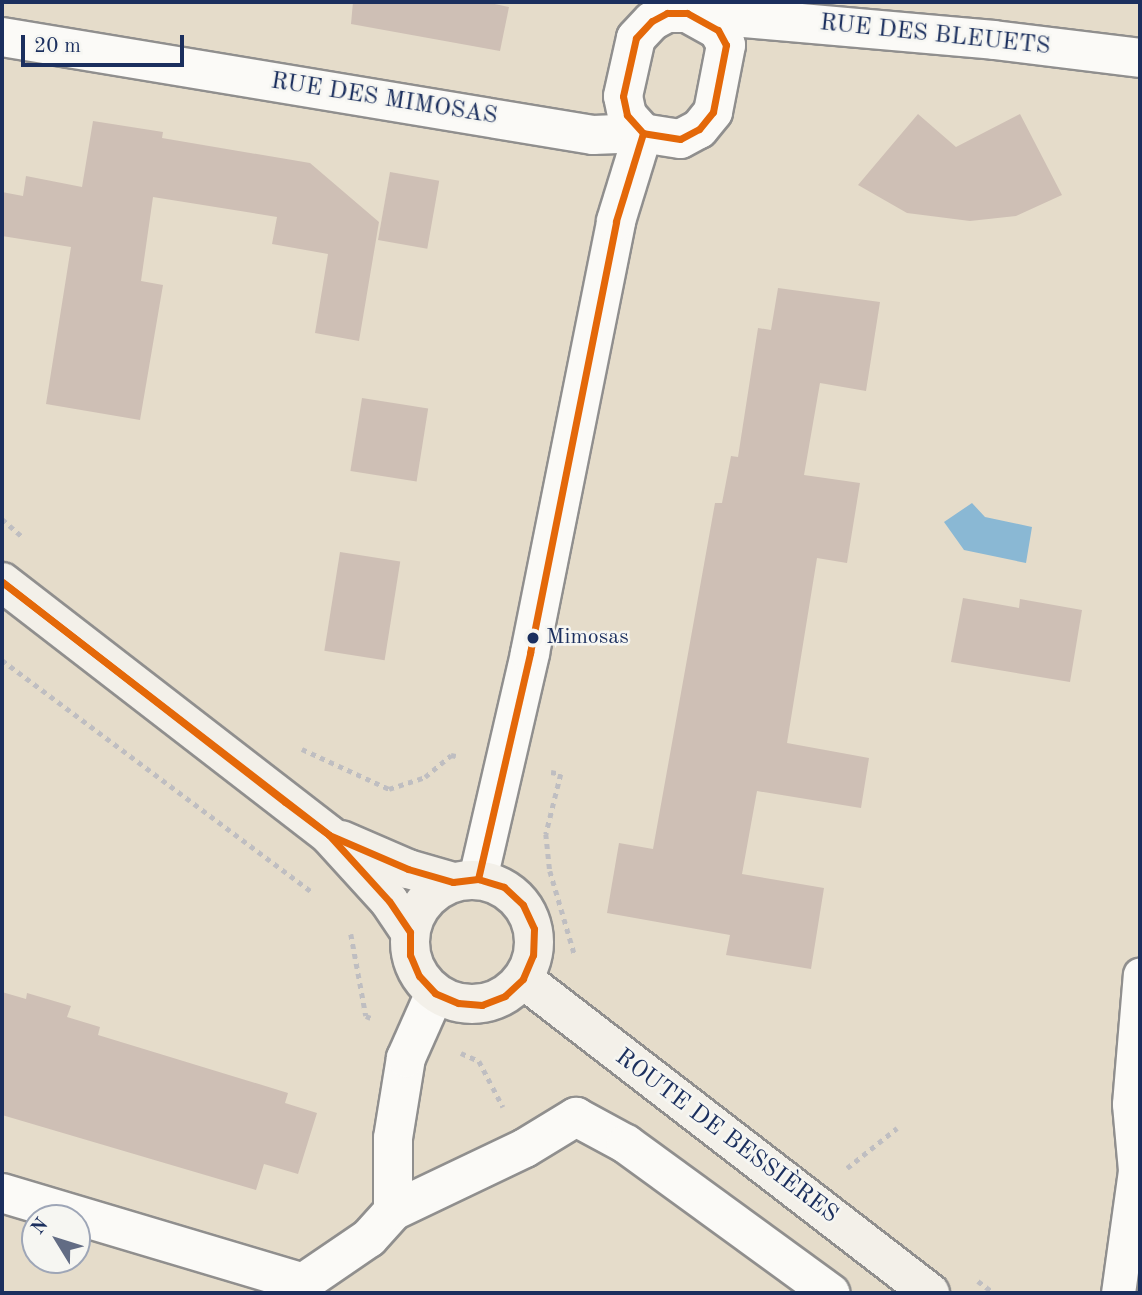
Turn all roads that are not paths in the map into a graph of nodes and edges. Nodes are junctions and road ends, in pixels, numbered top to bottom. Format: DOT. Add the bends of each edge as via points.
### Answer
graph roads {
  1 [pos="688,7"];
  2 [pos="2,37"];
  3 [pos="1140,58"];
  4 [pos="643,133"];
  5 [pos="2,582"];
  6 [pos="329,835"];
  7 [pos="465,880"];
  8 [pos="410,932"];
  9 [pos="1140,974"];
  10 [pos="523,979"];
  11 [pos="435,993"];
  12 [pos="2,1193"];
  13 [pos="393,1211"];
  14 [pos="1134,1214"];
  15 [pos="299,1288"];
  16 [pos="829,1293"];
  17 [pos="930,1293"];
  18 [pos="1118,1293"];
  1 -- 3 [label="street, RUE DES BLEUETS"];
  1 -- 4 [label="street" via="659,17 636,38 622,96 627,115"];
  1 -- 4 [label="street" via="718,30 726,45 713,112 699,129 680,139"];
  2 -- 4 [label="street, RUE DES MIMOSAS" via="593,135"];
  4 -- 7 [label="street" via="616,221 507,761"];
  5 -- 6 [label="main road"];
  6 -- 7 [label="main road" via="408,869"];
  6 -- 8 [label="main road" via="389,901"];
  7 -- 8 [label="main road" via="433,893 418,910"];
  7 -- 10 [label="main road" via="503,887 523,905 534,929 533,955"];
  8 -- 11 [label="main road" via="410,955 419,976"];
  9 -- 14 [label="lane" via="1129,1104"];
  10 -- 11 [label="main road" via="505,996 482,1005 458,1003"];
  10 -- 17 [label="main road, ROUTE DE BESSIÈRES"];
  11 -- 13 [label="street" via="403,1070 393,1138"];
  12 -- 15 [label="street"];
  13 -- 15 [label="street" via="369,1238"];
  13 -- 16 [label="street" via="525,1148 576,1117 626,1144"];
  14 -- 18 [label="lane"];
}
